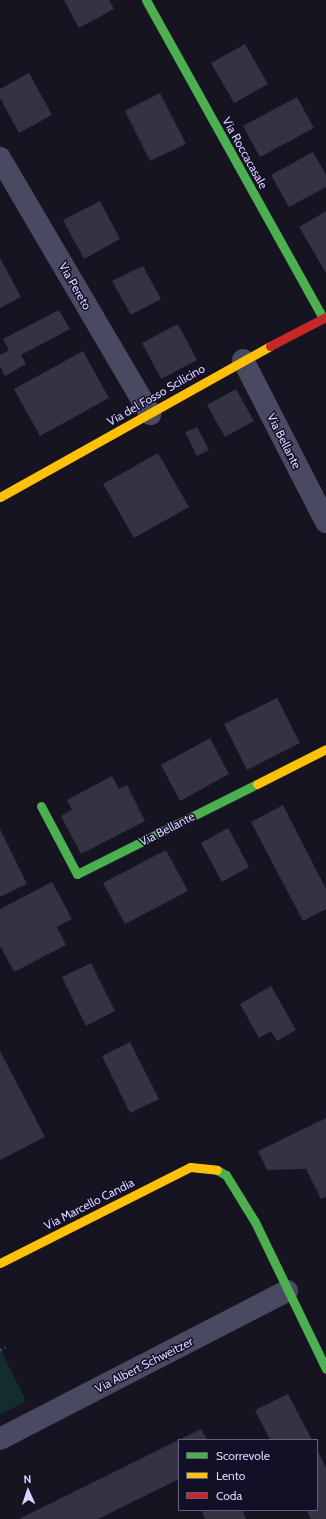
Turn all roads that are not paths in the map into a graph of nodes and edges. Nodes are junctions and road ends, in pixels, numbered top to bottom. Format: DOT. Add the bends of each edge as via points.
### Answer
graph roads {
  1 [pos="146,0"];
  2 [pos="0,158"];
  3 [pos="324,317"];
  4 [pos="243,360"];
  5 [pos="150,414"];
  6 [pos="0,497"];
  7 [pos="326,522"];
  8 [pos="326,749"];
  9 [pos="41,806"];
  10 [pos="0,1263"];
  11 [pos="287,1292"];
  12 [pos="326,1369"];
  13 [pos="0,1439"];
  1 -- 3 [label="street, Via Roccacasale"];
  2 -- 5 [label="street, Via Pereto"];
  3 -- 4 [label="street, Via del Fosso Scilicino"];
  4 -- 5 [label="street, Via del Fosso Scilicino"];
  4 -- 7 [label="street, Via Bellante"];
  5 -- 6 [label="street, Via del Fosso Scilicino"];
  8 -- 9 [label="street, Via Bellante" via="77,874"];
  10 -- 11 [label="street, Via Marcello Candia" via="190,1167 216,1169 226,1176 254,1222"];
  11 -- 12 [label="street"];
  11 -- 13 [label="street, Via Albert Schweitzer"];
}
